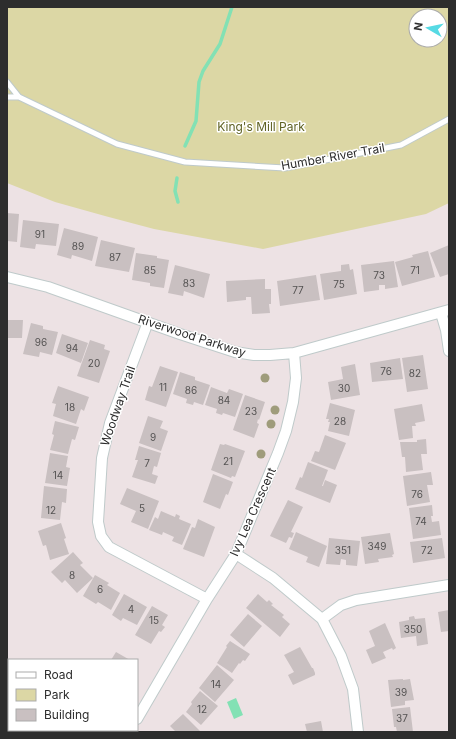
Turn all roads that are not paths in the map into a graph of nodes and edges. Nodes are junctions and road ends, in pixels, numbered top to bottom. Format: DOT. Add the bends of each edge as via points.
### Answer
graph roads {
  1 [pos="7,82"];
  2 [pos="7,97"];
  3 [pos="19,97"];
  4 [pos="449,119"];
  5 [pos="7,277"];
  6 [pos="445,311"];
  7 [pos="148,322"];
  8 [pos="449,350"];
  9 [pos="294,353"];
  10 [pos="236,554"];
  11 [pos="449,585"];
  12 [pos="207,599"];
  13 [pos="322,619"];
  14 [pos="138,717"];
  15 [pos="358,732"];
  1 -- 3 [label="lane"];
  2 -- 3 [label="lane, Humber River Trail"];
  3 -- 4 [label="lane, Humber River Trail" via="117,144 185,162 285,168 401,145"];
  5 -- 7 [label="street, Riverwood Parkway" via="48,287"];
  6 -- 8 [label="street"];
  6 -- 9 [label="street, Riverwood Parkway"];
  7 -- 9 [label="street, Riverwood Parkway" via="235,352 265,355"];
  7 -- 12 [label="street, Woodway Trail" via="106,436 101,468 98,522 101,536 109,547"];
  9 -- 10 [label="street, Ivy Lea Crescent" via="296,378 286,431"];
  10 -- 12 [label="street, Ivy Lea Crescent"];
  10 -- 13 [label="street" via="273,578"];
  11 -- 13 [label="street" via="356,600 341,605"];
  12 -- 14 [label="street, Ivy Lea Crescent"];
  13 -- 15 [label="street" via="341,656 353,690"];
}
